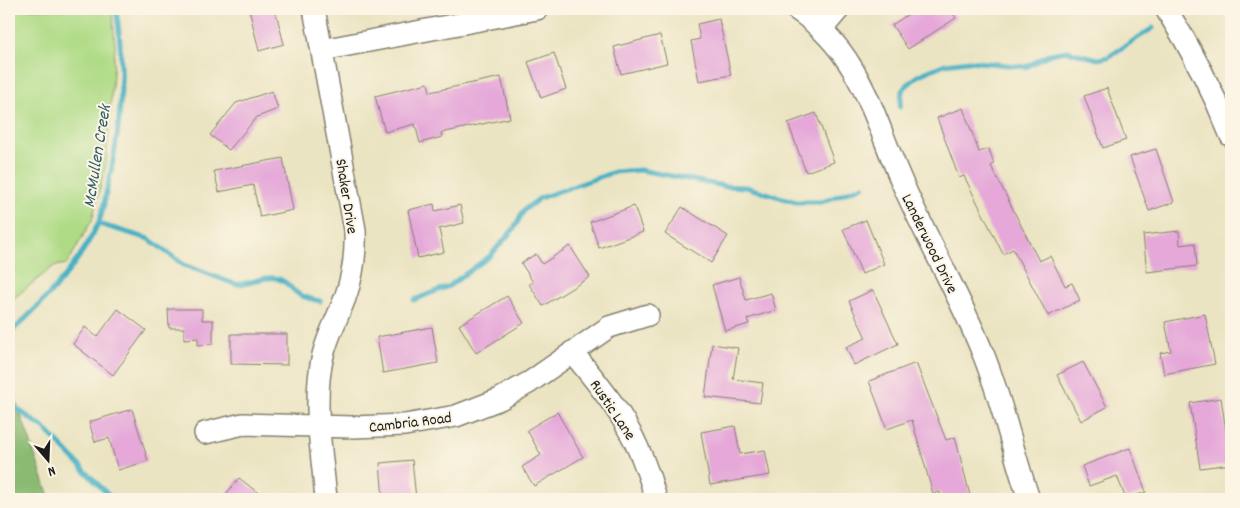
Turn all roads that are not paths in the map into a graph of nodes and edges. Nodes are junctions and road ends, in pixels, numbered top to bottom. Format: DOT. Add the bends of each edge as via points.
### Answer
graph roads {
  1 [pos="314,9"];
  2 [pos="537,9"];
  3 [pos="796,9"];
  4 [pos="839,9"];
  5 [pos="1166,9"];
  6 [pos="822,29"];
  7 [pos="322,50"];
  8 [pos="1231,136"];
  9 [pos="648,315"];
  10 [pos="572,352"];
  11 [pos="320,427"];
  12 [pos="205,433"];
  13 [pos="326,499"];
  14 [pos="656,499"];
  15 [pos="1029,499"];
  1 -- 7 [label="street, Shaker Drive"];
  2 -- 7 [label="street"];
  3 -- 6 [label="street, Landerwood Drive"];
  4 -- 6 [label="street"];
  5 -- 8 [label="street" via="1192,49 1215,94"];
  6 -- 15 [label="street, Landerwood Drive" via="838,46 859,78 901,180 983,352"];
  7 -- 11 [label="street, Shaker Drive" via="354,217 356,244 349,283 324,355 319,386"];
  9 -- 10 [label="street, Cambria Road" via="614,324"];
  10 -- 11 [label="street, Cambria Road" via="500,400 456,416 405,425"];
  10 -- 14 [label="street, Rustic Lane" via="624,418 649,472"];
  11 -- 12 [label="street, Cambria Road" via="243,424"];
  11 -- 13 [label="street, Shaker Drive"];
}
